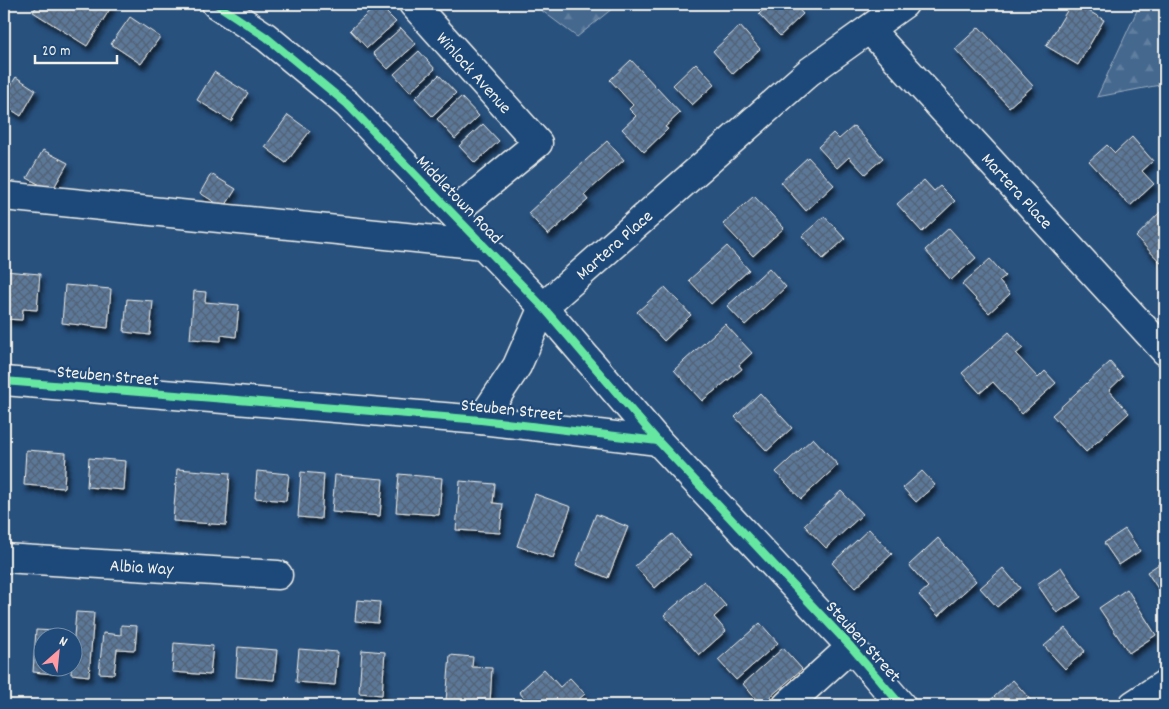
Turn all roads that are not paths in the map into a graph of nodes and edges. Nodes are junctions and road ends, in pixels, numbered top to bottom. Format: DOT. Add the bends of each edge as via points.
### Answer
graph roads {
  1 [pos="216,4"];
  2 [pos="413,4"];
  3 [pos="904,4"];
  4 [pos="870,30"];
  5 [pos="4,196"];
  6 [pos="453,214"];
  7 [pos="484,245"];
  8 [pos="543,307"];
  9 [pos="1165,351"];
  10 [pos="4,381"];
  11 [pos="481,420"];
  12 [pos="658,441"];
  13 [pos="4,558"];
  14 [pos="278,575"];
  15 [pos="851,647"];
  16 [pos="1165,684"];
  17 [pos="787,705"];
  18 [pos="901,705"];
  19 [pos="1133,705"];
  1 -- 6 [label="street, Middletown Road" via="266,37 347,104"];
  2 -- 6 [label="street, Winlock Avenue" via="538,143"];
  3 -- 4 [label="street, Martera Place"];
  4 -- 8 [label="street, Martera Place" via="808,72"];
  4 -- 9 [label="street, Martera Place"];
  5 -- 7 [label="street"];
  6 -- 7 [label="street, Middletown Road"];
  7 -- 8 [label="street, Middletown Road"];
  8 -- 11 [label="street" via="517,366"];
  8 -- 12 [label="street, Middletown Road"];
  10 -- 11 [label="street, Steuben Street"];
  11 -- 12 [label="street, Steuben Street"];
  12 -- 15 [label="street, Steuben Street"];
  13 -- 14 [label="street, Albia Way"];
  15 -- 17 [label="street"];
  15 -- 18 [label="street, Steuben Street"];
  16 -- 19 [label="street"];
}
